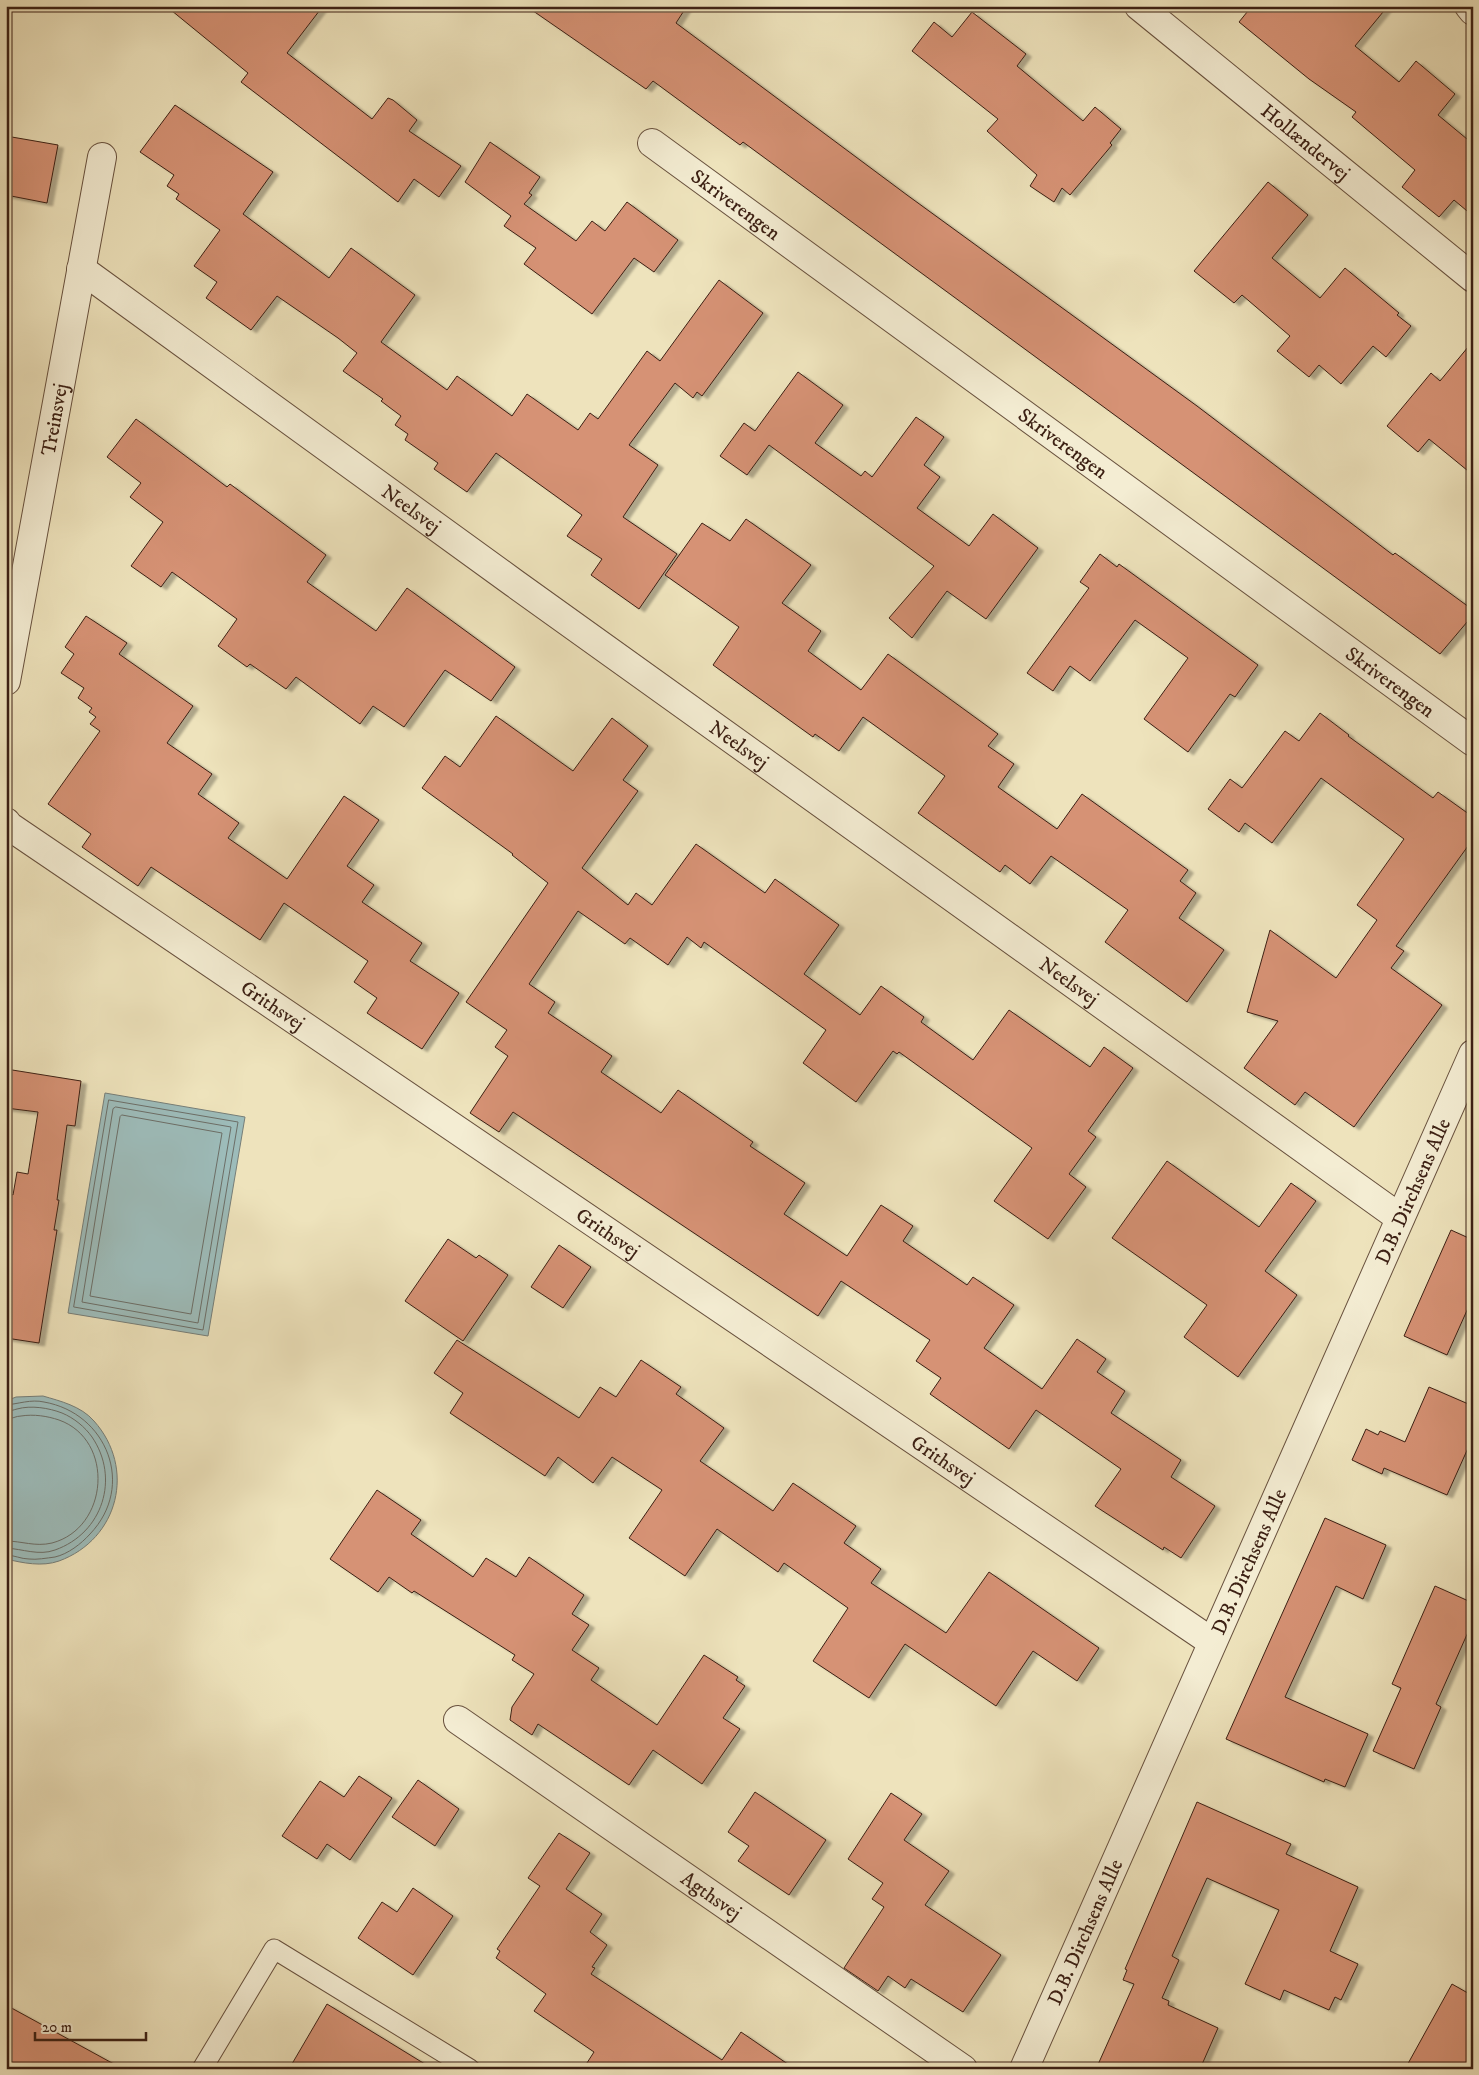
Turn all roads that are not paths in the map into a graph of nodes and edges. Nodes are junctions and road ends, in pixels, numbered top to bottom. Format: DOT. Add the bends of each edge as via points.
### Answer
graph roads {
  1 [pos="1139,6"];
  2 [pos="1469,6"];
  3 [pos="1473,11"];
  4 [pos="652,143"];
  5 [pos="102,157"];
  6 [pos="81,269"];
  7 [pos="1473,278"];
  8 [pos="6,681"];
  9 [pos="1473,742"];
  10 [pos="6,822"];
  11 [pos="1473,1054"];
  12 [pos="1400,1218"];
  13 [pos="1212,1642"];
  14 [pos="458,1720"];
  15 [pos="202,2069"];
  16 [pos="470,2069"];
  17 [pos="963,2069"];
  18 [pos="1024,2069"];
  1 -- 7 [label="street, Hollændervej"];
  2 -- 3 [label="street"];
  4 -- 9 [label="street, Skriverengen"];
  5 -- 6 [label="street, Treinsvej"];
  6 -- 8 [label="street, Treinsvej"];
  6 -- 12 [label="street, Neelsvej"];
  10 -- 13 [label="street, Grithsvej"];
  11 -- 12 [label="street, D.B. Dirchsens Alle"];
  12 -- 13 [label="street, D.B. Dirchsens Alle"];
  13 -- 18 [label="street, D.B. Dirchsens Alle"];
  14 -- 17 [label="street, Agthsvej"];
  15 -- 16 [label="lane" via="274,1949"];
}
